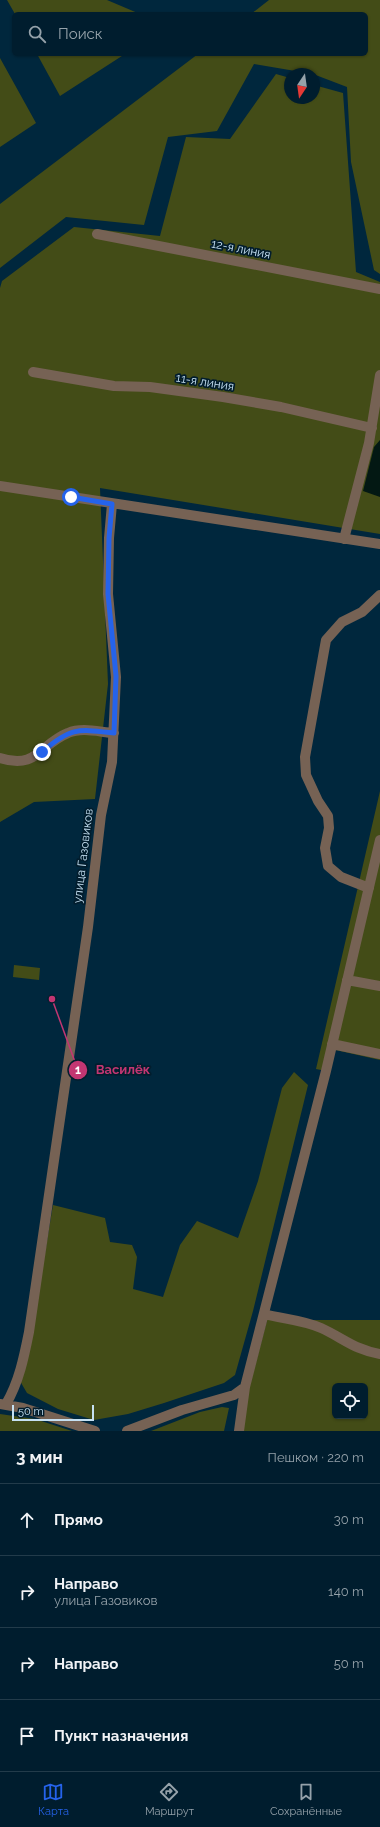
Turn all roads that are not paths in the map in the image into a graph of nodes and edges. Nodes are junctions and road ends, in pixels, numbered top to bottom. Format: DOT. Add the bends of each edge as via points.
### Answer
graph roads {
  1 [pos="97,234"];
  2 [pos="380,289"];
  3 [pos="34,372"];
  4 [pos="380,375"];
  5 [pos="372,428"];
  6 [pos="0,486"];
  7 [pos="112,504"];
  8 [pos="344,539"];
  9 [pos="380,544"];
  10 [pos="380,595"];
  11 [pos="114,733"];
  12 [pos="0,758"];
  13 [pos="380,840"];
  14 [pos="377,867"];
  15 [pos="369,888"];
  16 [pos="347,980"];
  17 [pos="380,986"];
  18 [pos="332,1044"];
  19 [pos="380,1054"];
  20 [pos="264,1314"];
  21 [pos="380,1354"];
  22 [pos="245,1387"];
  23 [pos="3,1404"];
  24 [pos="95,1431"];
  25 [pos="127,1431"];
  26 [pos="238,1431"];
  1 -- 2 [label="street, 12-я линия"];
  3 -- 5 [label="street, 11-я линия" via="114,386 150,387 223,397 281,407"];
  4 -- 5 [label="street"];
  5 -- 8 [label="street"];
  6 -- 7 [label="street"];
  7 -- 8 [label="street"];
  7 -- 11 [label="street, улица Газовиков" via="108,594 116,676"];
  8 -- 9 [label="street"];
  10 -- 15 [label="street" via="362,612 342,622 326,640 305,757 306,775 328,816 329,828 325,848 328,866 341,877"];
  11 -- 12 [label="street" via="82,730 68,732 29,760"];
  11 -- 23 [label="street, улица Газовиков" via="112,762 101,815 88,927 24,1356 12,1394"];
  13 -- 14 [label="street"];
  14 -- 15 [label="street"];
  15 -- 16 [label="street"];
  16 -- 17 [label="street"];
  16 -- 18 [label="street"];
  18 -- 19 [label="street"];
  18 -- 20 [label="street"];
  20 -- 21 [label="street" via="312,1325 330,1332 354,1347"];
  20 -- 22 [label="street"];
  22 -- 25 [label="street" via="234,1395 182,1410"];
  22 -- 26 [label="street"];
  23 -- 24 [label="street"];
}
